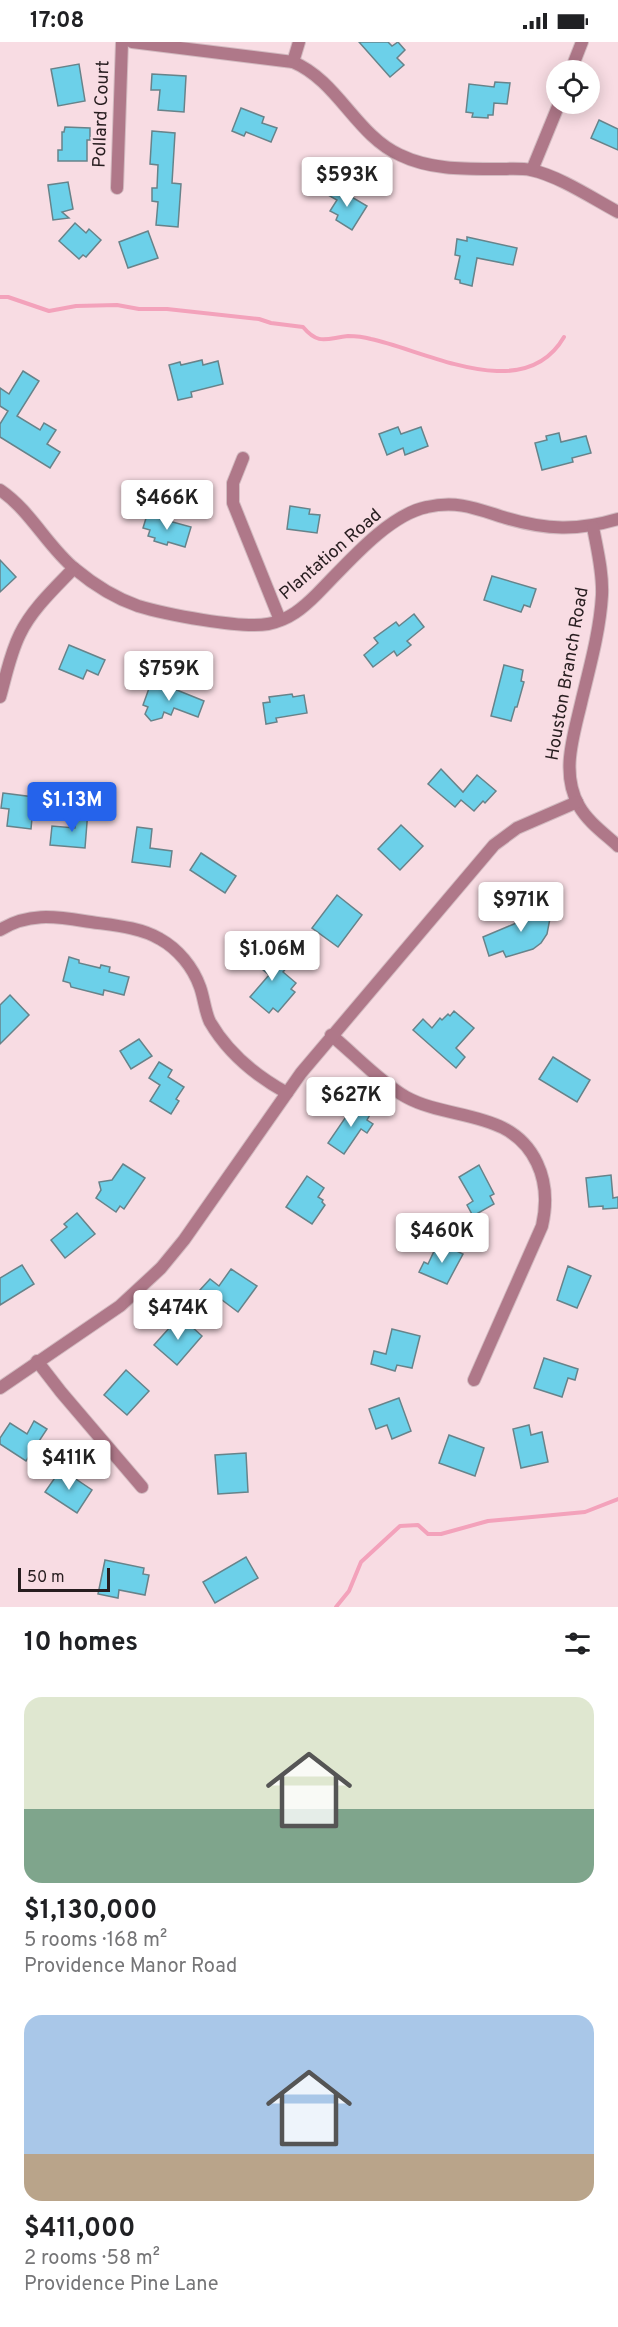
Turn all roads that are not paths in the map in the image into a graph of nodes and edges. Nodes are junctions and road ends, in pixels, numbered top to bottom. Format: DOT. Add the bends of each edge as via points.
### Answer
graph roads {
  1 [pos="122,42"];
  2 [pos="132,42"];
  3 [pos="299,42"];
  4 [pos="582,42"];
  5 [pos="576,60"];
  6 [pos="293,62"];
  7 [pos="555,114"];
  8 [pos="532,170"];
  9 [pos="117,188"];
  10 [pos="618,212"];
  11 [pos="243,458"];
  12 [pos="0,490"];
  13 [pos="618,519"];
  14 [pos="593,527"];
  15 [pos="74,568"];
  16 [pos="280,620"];
  17 [pos="0,698"];
  18 [pos="577,802"];
  19 [pos="618,846"];
  20 [pos="0,930"];
  21 [pos="331,1035"];
  22 [pos="287,1093"];
  23 [pos="37,1361"];
  24 [pos="474,1380"];
  25 [pos="0,1388"];
  26 [pos="142,1487"];
  1 -- 9 [label="street, Pollard Court"];
  2 -- 6 [label="street"];
  3 -- 6 [label="street"];
  4 -- 5 [label="street"];
  6 -- 8 [label="street" via="315,75 374,137 397,154 440,167"];
  7 -- 8 [label="street"];
  8 -- 10 [label="street"];
  11 -- 16 [label="street" via="233,483 233,503"];
  12 -- 15 [label="street, Plantation Road" via="24,510"];
  13 -- 14 [label="street, Plantation Road"];
  14 -- 16 [label="street, Plantation Road" via="540,526 463,504 425,507 387,528 305,606"];
  14 -- 18 [label="street, Houston Branch Road" via="602,595 570,751 570,779"];
  15 -- 16 [label="street, Plantation Road" via="98,586 137,606 235,624"];
  15 -- 17 [label="street" via="20,632"];
  18 -- 19 [label="street, Houston Branch Road"];
  18 -- 21 [label="street" via="517,828 494,845"];
  20 -- 22 [label="street" via="45,915 137,930 159,938 191,968 209,1020 221,1038 257,1075"];
  21 -- 22 [label="street"];
  21 -- 24 [label="street" via="407,1097 495,1123 513,1133 525,1144 541,1172 546,1193 542,1226"];
  22 -- 23 [label="street" via="161,1268 120,1306"];
  23 -- 25 [label="street"];
  23 -- 26 [label="street"];
}
